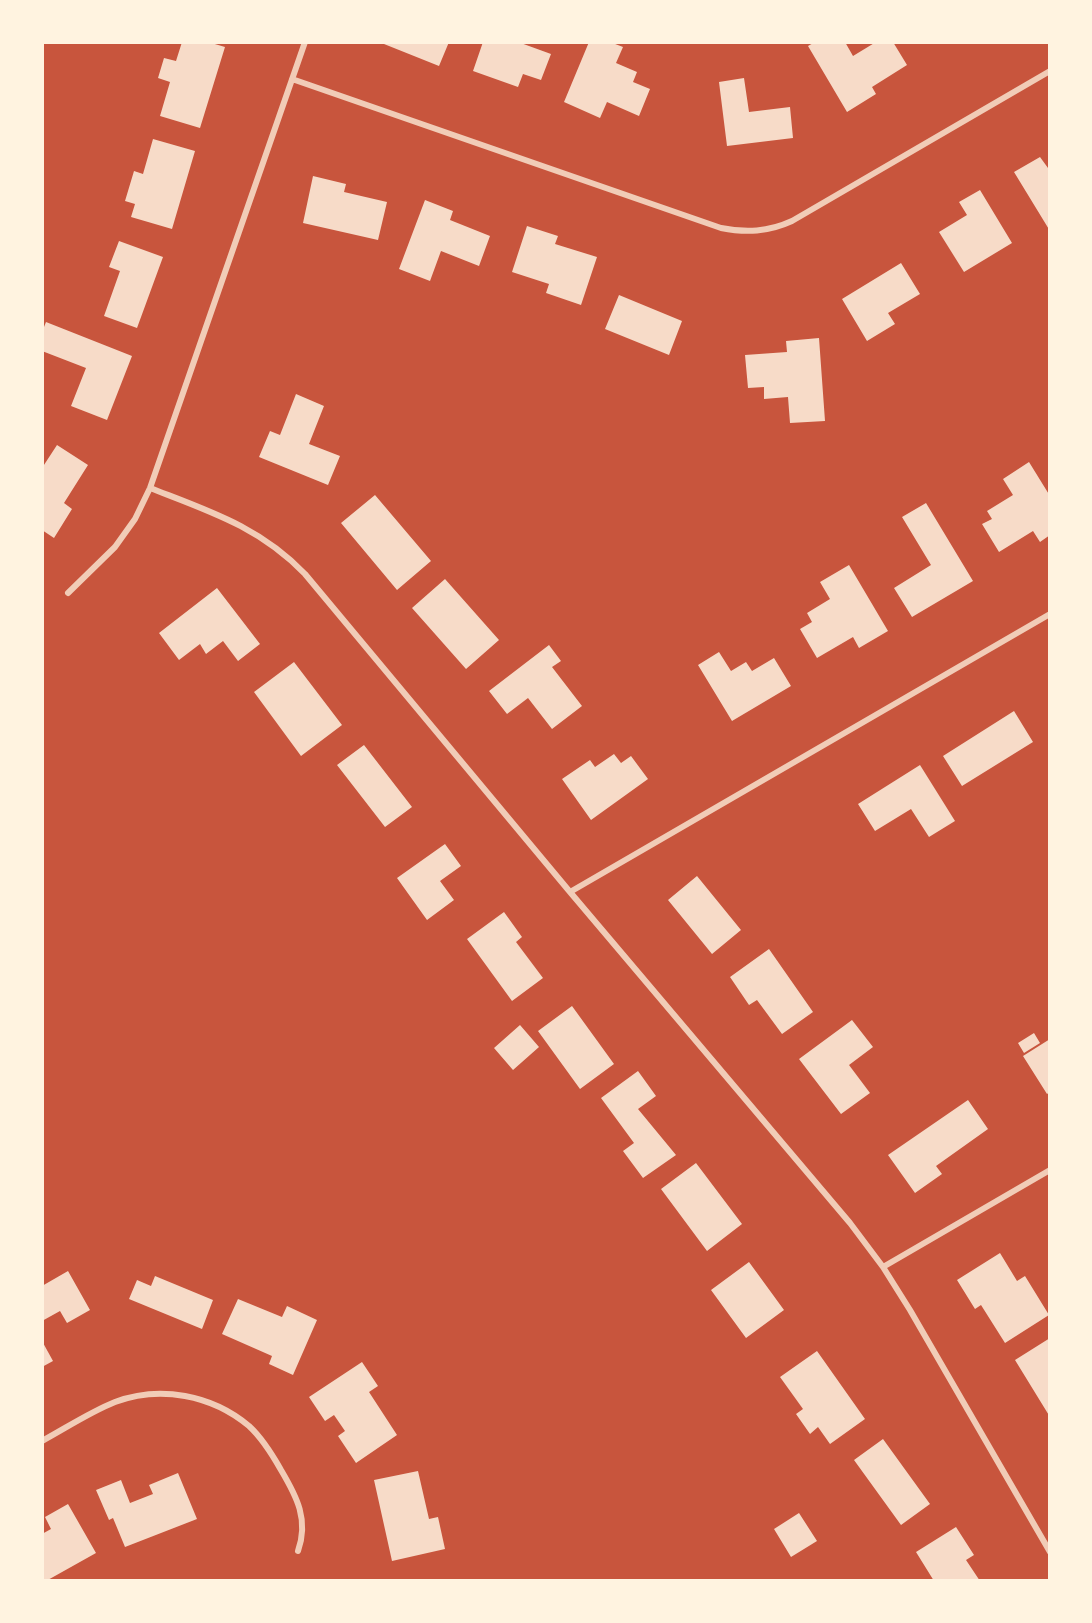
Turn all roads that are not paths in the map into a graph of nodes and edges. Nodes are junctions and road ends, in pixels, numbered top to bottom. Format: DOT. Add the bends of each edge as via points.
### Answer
graph roads {
  1 [pos="305,42"];
  2 [pos="1050,71"];
  3 [pos="292,79"];
  4 [pos="150,488"];
  5 [pos="68,593"];
  6 [pos="1050,614"];
  7 [pos="570,892"];
  8 [pos="1050,1170"];
  9 [pos="883,1267"];
  10 [pos="42,1441"];
  11 [pos="298,1551"];
  12 [pos="1050,1552"];
  1 -- 3 [label="street"];
  2 -- 3 [label="street" via="792,221 766,231 743,232 721,228"];
  3 -- 4 [label="street"];
  4 -- 5 [label="street" via="115,547"];
  4 -- 7 [label="street" via="258,534 292,561"];
  6 -- 7 [label="street"];
  7 -- 9 [label="street"];
  8 -- 9 [label="street"];
  9 -- 12 [label="street"];
  10 -- 11 [label="street" via="105,1406 144,1394 178,1394 213,1404 249,1426 275,1460 300,1506 303,1529"];
}
